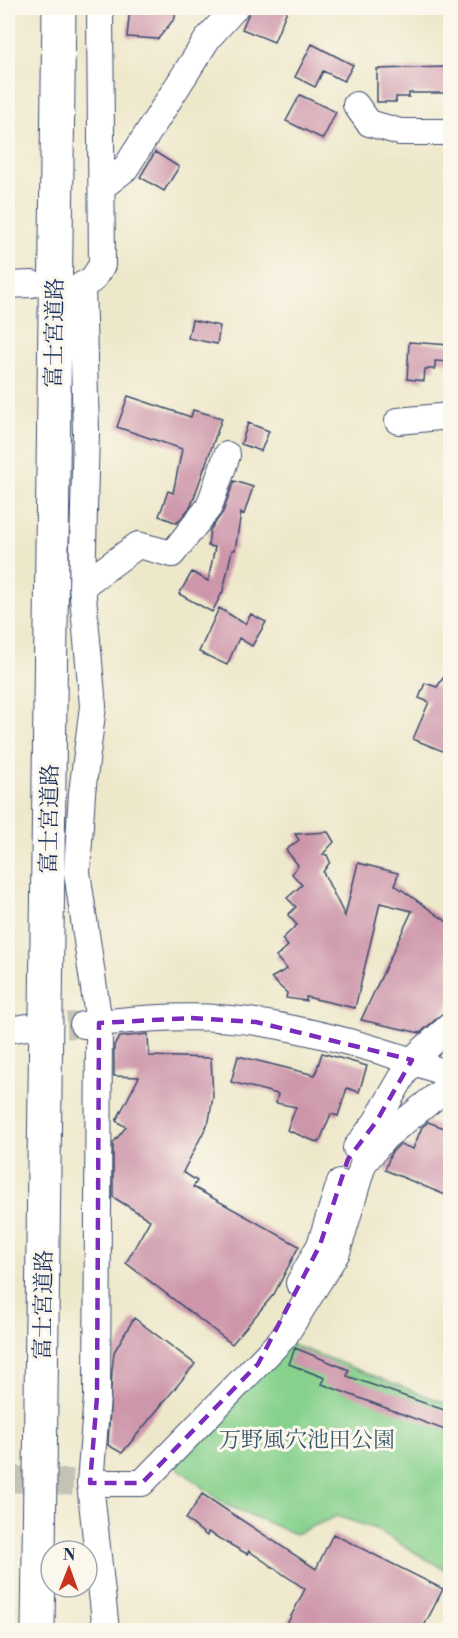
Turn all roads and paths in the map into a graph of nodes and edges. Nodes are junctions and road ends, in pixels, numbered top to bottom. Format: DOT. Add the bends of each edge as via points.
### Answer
graph roads {
  1 [pos="59,8"];
  2 [pos="100,8"];
  3 [pos="235,8"];
  4 [pos="356,105"];
  5 [pos="450,132"];
  6 [pos="102,187"];
  7 [pos="450,416"];
  8 [pos="398,421"];
  9 [pos="227,455"];
  10 [pos="82,586"];
  11 [pos="91,1024"];
  12 [pos="450,1026"];
  13 [pos="412,1060"];
  14 [pos="450,1076"];
  15 [pos="450,1085"];
  16 [pos="258,1364"];
  17 [pos="90,1483"];
  18 [pos="41,1539"];
  19 [pos="39,1599"];
  20 [pos="44,1599"];
  21 [pos="38,1630"];
  22 [pos="52,1630"];
  23 [pos="106,1630"];
  1 -- 18 [label="highway, 富士宮道路"];
  2 -- 6 [label="street"];
  3 -- 6 [label="street" via="208,38 125,169"];
  4 -- 5 [label="street" via="369,123 400,132"];
  6 -- 10 [label="street" via="102,265 92,280 82,285 86,432"];
  7 -- 8 [label="street"];
  9 -- 10 [label="street" via="209,507 172,554 138,545"];
  10 -- 11 [label="street" via="93,705 77,872"];
  11 -- 13 [label="street" via="191,1018 256,1022"];
  11 -- 17 [label="street" via="97,1397"];
  12 -- 13 [label="street"];
  13 -- 14 [label="street"];
  13 -- 16 [label="street" via="376,1122 348,1159 320,1245"];
  15 -- 16 [label="street" via="385,1137 363,1164 337,1252 284,1337"];
  16 -- 17 [label="street" via="142,1483"];
  17 -- 23 [label="street"];
  19 -- 21 [label="highway, 富士宮道路"];
  20 -- 22 [label="highway"];
}
